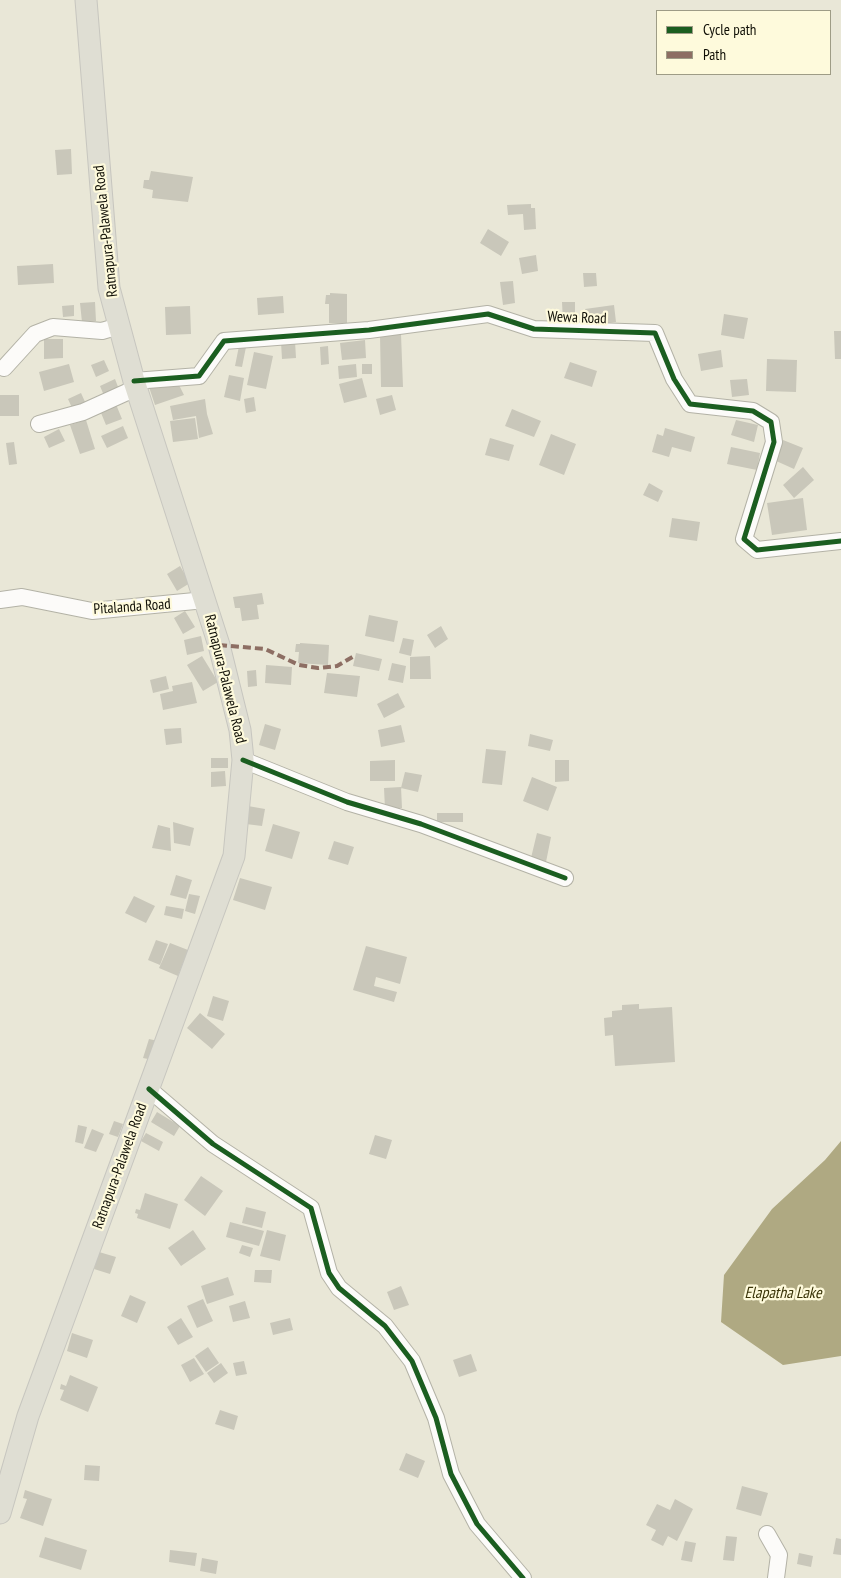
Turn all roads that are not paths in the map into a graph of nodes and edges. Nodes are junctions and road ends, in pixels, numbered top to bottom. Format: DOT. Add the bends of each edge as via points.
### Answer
graph roads {
  1 [pos="86,0"];
  2 [pos="119,326"];
  3 [pos="4,368"];
  4 [pos="135,385"];
  5 [pos="39,424"];
  6 [pos="841,541"];
  7 [pos="0,600"];
  8 [pos="205,600"];
  9 [pos="243,760"];
  10 [pos="565,878"];
  11 [pos="149,1089"];
  12 [pos="0,1513"];
  13 [pos="767,1534"];
  14 [pos="523,1578"];
  15 [pos="776,1578"];
  1 -- 2 [label="main road, Ratnapura-Palawela Road" via="109,288"];
  2 -- 3 [label="street" via="102,331 53,327 35,334"];
  2 -- 4 [label="main road, Ratnapura-Palawela Road"];
  4 -- 5 [label="street" via="83,412"];
  4 -- 6 [label="street, Wewa Road" via="199,376 224,341 369,330 488,314 534,329 655,333 674,379 690,404 753,411 771,422 774,442 744,538 757,550"];
  4 -- 8 [label="main road, Ratnapura-Palawela Road"];
  7 -- 8 [label="street, Pitalanda Road" via="22,597 92,611"];
  8 -- 9 [label="main road, Ratnapura-Palawela Road" via="240,730"];
  9 -- 10 [label="street" via="347,802 421,824"];
  9 -- 11 [label="main road, Ratnapura-Palawela Road" via="234,856"];
  11 -- 12 [label="main road, Ratnapura-Palawela Road" via="28,1416"];
  11 -- 14 [label="street" via="213,1144 311,1208 329,1273 339,1288 385,1326 412,1361 436,1418 451,1474 477,1524"];
  13 -- 15 [label="street" via="779,1555"];
}
